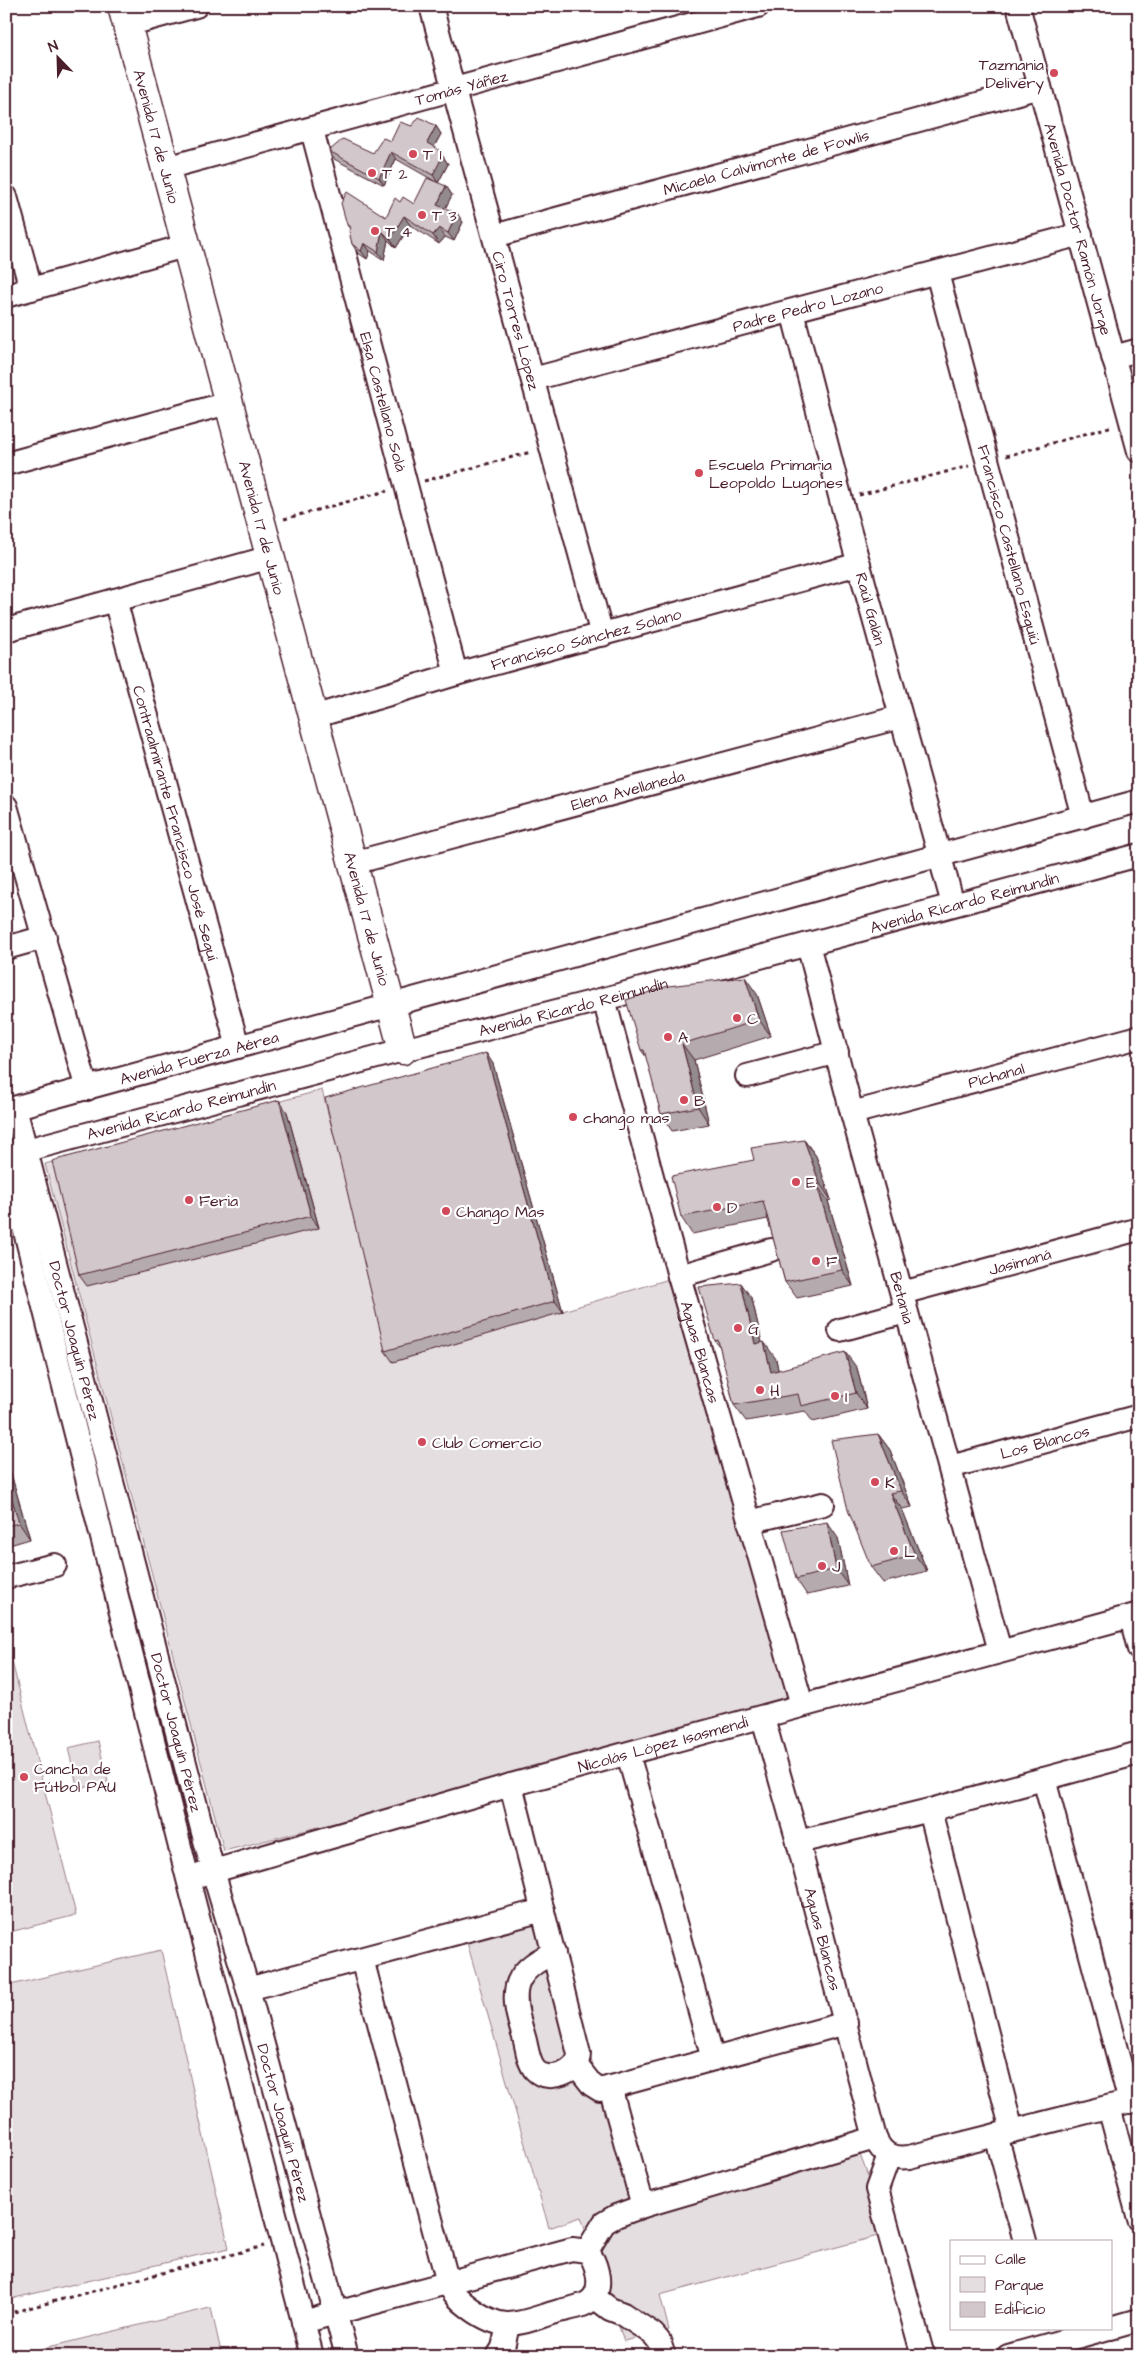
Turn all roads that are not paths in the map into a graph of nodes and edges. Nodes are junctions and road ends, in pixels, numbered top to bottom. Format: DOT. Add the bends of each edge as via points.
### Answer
graph roads {
  1 [pos="196,6"];
  2 [pos="431,6"];
  3 [pos="758,6"];
  4 [pos="1018,6"];
  5 [pos="710,12"];
  6 [pos="124,16"];
  7 [pos="1040,87"];
  8 [pos="454,91"];
  9 [pos="312,130"];
  10 [pos="166,168"];
  11 [pos="6,198"];
  12 [pos="1081,234"];
  13 [pos="494,236"];
  14 [pos="185,246"];
  15 [pos="937,273"];
  16 [pos="31,289"];
  17 [pos="6,296"];
  18 [pos="792,311"];
  19 [pos="1139,350"];
  20 [pos="1113,357"];
  21 [pos="533,379"];
  22 [pos="228,403"];
  23 [pos="1139,451"];
  24 [pos="6,464"];
  25 [pos="271,557"];
  26 [pos="860,564"];
  27 [pos="115,600"];
  28 [pos="6,630"];
  29 [pos="602,635"];
  30 [pos="456,674"];
  31 [pos="314,717"];
  32 [pos="900,717"];
  33 [pos="1139,801"];
  34 [pos="6,806"];
  35 [pos="1082,817"];
  36 [pos="1139,855"];
  37 [pos="941,856"];
  38 [pos="353,863"];
  39 [pos="953,904"];
  40 [pos="45,938"];
  41 [pos="808,944"];
  42 [pos="6,948"];
  43 [pos="604,998"];
  44 [pos="392,1005"];
  45 [pos="1139,1037"];
  46 [pos="238,1047"];
  47 [pos="403,1050"];
  48 [pos="836,1052"];
  49 [pos="747,1076"];
  50 [pos="87,1089"];
  51 [pos="11,1109"];
  52 [pos="852,1113"];
  53 [pos="13,1154"];
  54 [pos="1139,1229"];
  55 [pos="771,1250"];
  56 [pos="679,1276"];
  57 [pos="904,1303"];
  58 [pos="840,1330"];
  59 [pos="1139,1416"];
  60 [pos="950,1467"];
  61 [pos="823,1504"];
  62 [pos="749,1522"];
  63 [pos="55,1565"];
  64 [pos="6,1578"];
  65 [pos="1135,1616"];
  66 [pos="1139,1649"];
  67 [pos="1000,1651"];
  68 [pos="802,1705"];
  69 [pos="763,1718"];
  70 [pos="1139,1752"];
  71 [pos="628,1754"];
  72 [pos="1044,1779"];
  73 [pos="511,1785"];
  74 [pos="930,1810"];
  75 [pos="798,1842"];
  76 [pos="213,1871"];
  77 [pos="188,1879"];
  78 [pos="543,1910"];
  79 [pos="554,1952"];
  80 [pos="362,1959"];
  81 [pos="248,1989"];
  82 [pos="846,2023"];
  83 [pos="713,2059"];
  84 [pos="577,2066"];
  85 [pos="610,2087"];
  86 [pos="1134,2100"];
  87 [pos="1108,2108"];
  88 [pos="1004,2133"];
  89 [pos="875,2138"];
  90 [pos="889,2156"];
  91 [pos="643,2206"];
  92 [pos="1139,2219"];
  93 [pos="1024,2240"];
  94 [pos="587,2251"];
  95 [pos="448,2283"];
  96 [pos="594,2297"];
  97 [pos="335,2313"];
  98 [pos="1139,2320"];
  99 [pos="303,2322"];
  100 [pos="508,2325"];
  101 [pos="1112,2327"];
  102 [pos="1095,2330"];
  103 [pos="1050,2336"];
  104 [pos="312,2356"];
  105 [pos="346,2356"];
  106 [pos="498,2356"];
  107 [pos="664,2356"];
  108 [pos="923,2356"];
  109 [pos="1008,2356"];
  1 -- 6 [label="street"];
  2 -- 8 [label="street, Ciro Torres López"];
  3 -- 5 [label="street, Tomás Yáñez"];
  4 -- 7 [label="street, Avenida Doctor Ramón Jorge"];
  5 -- 8 [label="street, Tomás Yáñez"];
  6 -- 10 [label="main road, Avenida 17 de Junio"];
  7 -- 12 [label="street, Avenida Doctor Ramón Jorge"];
  7 -- 13 [label="street, Micaela Calvimonte de Fowlis"];
  8 -- 9 [label="street, Tomás Yáñez"];
  8 -- 13 [label="street, Ciro Torres López"];
  9 -- 10 [label="street, Tomás Yáñez"];
  9 -- 30 [label="street, Elsa Castellano Solá"];
  10 -- 14 [label="main road, Avenida 17 de Junio"];
  11 -- 16 [label="street"];
  12 -- 15 [label="street, Padre Pedro Lozano"];
  12 -- 20 [label="street, Avenida Doctor Ramón Jorge"];
  13 -- 21 [label="street, Ciro Torres López"];
  14 -- 16 [label="street"];
  14 -- 22 [label="main road, Avenida 17 de Junio"];
  15 -- 18 [label="street, Padre Pedro Lozano"];
  15 -- 35 [label="street, Francisco Castellano Esquiú"];
  16 -- 17 [label="street"];
  18 -- 21 [label="street, Padre Pedro Lozano"];
  18 -- 26 [label="street, Raúl Galán"];
  19 -- 20 [label="street"];
  20 -- 23 [label="street, Avenida Doctor Ramón Jorge"];
  21 -- 29 [label="street, Ciro Torres López"];
  22 -- 24 [label="street"];
  22 -- 25 [label="main road, Avenida 17 de Junio"];
  25 -- 27 [label="street"];
  25 -- 31 [label="main road, Avenida 17 de Junio"];
  26 -- 29 [label="street, Francisco Sánchez Solano"];
  26 -- 32 [label="street, Raúl Galán"];
  27 -- 28 [label="street"];
  27 -- 46 [label="street, Contraalmirante Francisco José Seguí"];
  29 -- 30 [label="street, Francisco Sánchez Solano"];
  30 -- 31 [label="street, Francisco Sánchez Solano"];
  31 -- 38 [label="main road, Avenida 17 de Junio"];
  32 -- 37 [label="street, Raúl Galán"];
  32 -- 38 [label="street, Elena Avellaneda"];
  33 -- 35 [label="street"];
  34 -- 40 [label="street"];
  35 -- 37 [label="street"];
  36 -- 39 [label="street, Avenida Ricardo Reimundín"];
  37 -- 39 [label="street, Raúl Galán"];
  37 -- 44 [label="street"];
  38 -- 44 [label="main road, Avenida 17 de Junio"];
  39 -- 41 [label="street, Avenida Ricardo Reimundín"];
  40 -- 42 [label="street"];
  40 -- 50 [label="street"];
  41 -- 43 [label="street, Avenida Ricardo Reimundín"];
  41 -- 48 [label="street, Betania"];
  43 -- 47 [label="street, Avenida Ricardo Reimundín"];
  43 -- 56 [label="street, Aguas Blancas"];
  44 -- 46 [label="street, Avenida Fuerza Aérea"];
  44 -- 47 [label="main road, Avenida 17 de Junio"];
  45 -- 52 [label="street, Pichanal"];
  46 -- 50 [label="street, Avenida Fuerza Aérea"];
  47 -- 53 [label="street, Avenida Ricardo Reimundín"];
  48 -- 49 [label="street"];
  48 -- 52 [label="street, Betania"];
  50 -- 51 [label="street, Avenida Fuerza Aérea"];
  51 -- 53 [label="street, Doctor Joaquín Pérez"];
  52 -- 57 [label="street, Betania"];
  53 -- 76 [label="street, Doctor Joaquín Pérez"];
  53 -- 77 [label="street, Doctor Joaquín Pérez"];
  54 -- 57 [label="street, Jasimaná"];
  55 -- 56 [label="street"];
  56 -- 62 [label="street, Aguas Blancas"];
  57 -- 58 [label="street, Jasimaná"];
  57 -- 60 [label="street, Betania"];
  59 -- 60 [label="street, Los Blancos"];
  60 -- 67 [label="street, Betania"];
  61 -- 62 [label="street"];
  62 -- 68 [label="street, Aguas Blancas"];
  63 -- 64 [label="street"];
  65 -- 66 [label="street"];
  65 -- 67 [label="street, Nicolás López Isasmendi"];
  67 -- 68 [label="street, Nicolás López Isasmendi"];
  68 -- 69 [label="street, Nicolás López Isasmendi"];
  69 -- 71 [label="street, Nicolás López Isasmendi"];
  69 -- 75 [label="street, Aguas Blancas"];
  70 -- 72 [label="street"];
  71 -- 73 [label="street, Nicolás López Isasmendi"];
  71 -- 83 [label="street"];
  72 -- 74 [label="street"];
  72 -- 86 [label="street"];
  73 -- 76 [label="street, Nicolás López Isasmendi"];
  73 -- 78 [label="street"];
  74 -- 75 [label="street"];
  74 -- 88 [label="street"];
  75 -- 82 [label="street, Aguas Blancas"];
  76 -- 77 [label="street, Nicolás López Isasmendi"];
  76 -- 81 [label="street, Doctor Joaquín Pérez"];
  77 -- 99 [label="street, Doctor Joaquín Pérez"];
  78 -- 79 [label="street"];
  78 -- 80 [label="street"];
  79 -- 84 [label="street" via="579,2054"];
  79 -- 84 [label="street" via="530,1965 523,1974 517,1985 515,2008 536,2070 551,2076"];
  80 -- 81 [label="street"];
  80 -- 95 [label="street"];
  81 -- 97 [label="street, Doctor Joaquín Pérez"];
  82 -- 83 [label="street"];
  82 -- 89 [label="street, Aguas Blancas"];
  83 -- 85 [label="street"];
  84 -- 85 [label="street" via="592,2085 600,2090"];
  85 -- 91 [label="street"];
  86 -- 87 [label="street"];
  87 -- 88 [label="street"];
  87 -- 92 [label="street"];
  88 -- 90 [label="street" via="909,2158"];
  88 -- 93 [label="street"];
  89 -- 90 [label="street, Aguas Blancas"];
  89 -- 91 [label="street"];
  90 -- 108 [label="street" via="877,2189"];
  91 -- 94 [label="street" via="604,2223"];
  94 -- 95 [label="street" via="572,2249"];
  94 -- 96 [label="street" via="599,2284"];
  95 -- 97 [label="street"];
  95 -- 100 [label="street" via="458,2299 486,2320"];
  96 -- 100 [label="street" via="582,2305"];
  96 -- 107 [label="street" via="653,2334"];
  97 -- 99 [label="street"];
  97 -- 105 [label="street, Doctor Joaquín Pérez"];
  98 -- 101 [label="street"];
  99 -- 104 [label="street, Doctor Joaquín Pérez"];
  100 -- 106 [label="street"];
  102 -- 103 [label="street"];
  103 -- 109 [label="street"];
}
